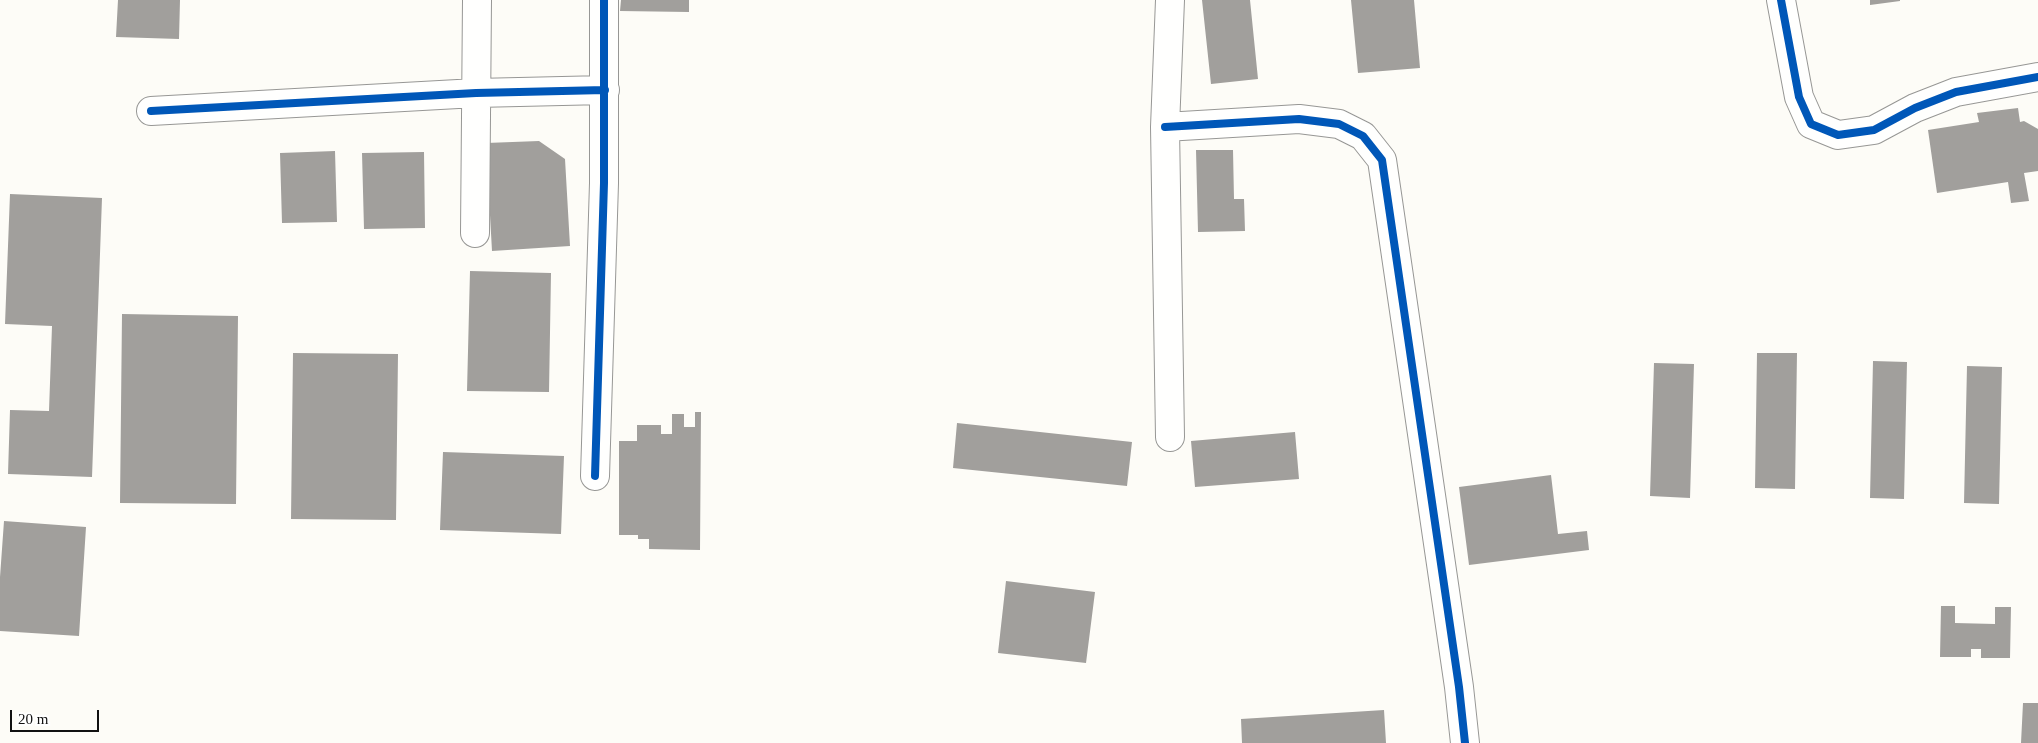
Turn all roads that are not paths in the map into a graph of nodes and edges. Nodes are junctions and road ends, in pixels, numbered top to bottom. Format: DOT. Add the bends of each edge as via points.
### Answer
graph roads {
  1 [pos="477,0"];
  2 [pos="604,0"];
  3 [pos="1170,0"];
  4 [pos="1781,0"];
  5 [pos="2038,77"];
  6 [pos="605,90"];
  7 [pos="476,93"];
  8 [pos="151,111"];
  9 [pos="1165,127"];
  10 [pos="475,233"];
  11 [pos="1170,438"];
  12 [pos="595,476"];
  13 [pos="1465,743"];
  1 -- 7 [label="street"];
  2 -- 6 [label="street"];
  3 -- 9 [label="street"];
  4 -- 5 [label="street" via="1799,97 1811,124 1838,135 1874,130 1915,108 1956,92"];
  6 -- 7 [label="street"];
  6 -- 12 [label="street"];
  7 -- 8 [label="street"];
  7 -- 10 [label="street"];
  9 -- 11 [label="street"];
  9 -- 13 [label="street" via="1299,119 1339,124 1363,136 1382,160 1460,687"];
}
